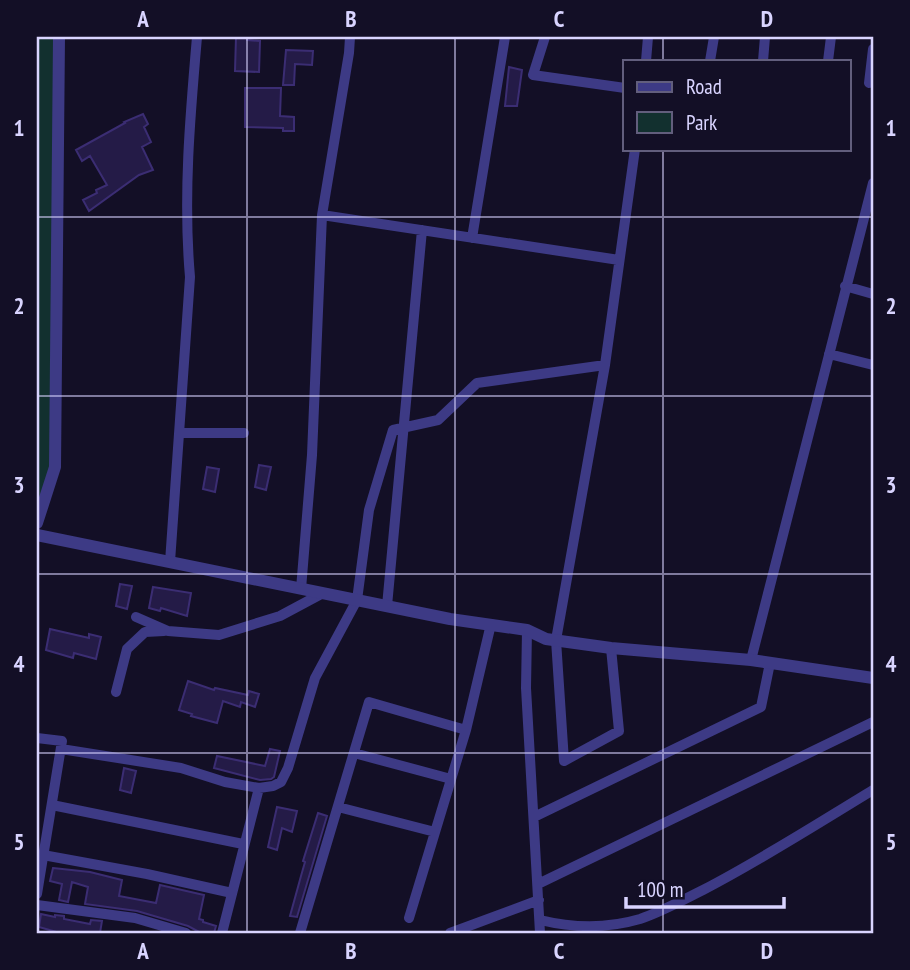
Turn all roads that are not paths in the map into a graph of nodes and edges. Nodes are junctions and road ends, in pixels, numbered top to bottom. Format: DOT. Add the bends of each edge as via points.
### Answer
graph roads {
  1 [pos="59,37"];
  2 [pos="197,37"];
  3 [pos="350,37"];
  4 [pos="505,37"];
  5 [pos="545,37"];
  6 [pos="648,37"];
  7 [pos="714,37"];
  8 [pos="765,37"];
  9 [pos="824,37"];
  10 [pos="831,37"];
  11 [pos="873,49"];
  12 [pos="646,60"];
  13 [pos="710,60"];
  14 [pos="763,60"];
  15 [pos="828,60"];
  16 [pos="869,83"];
  17 [pos="623,88"];
  18 [pos="635,150"];
  19 [pos="873,183"];
  20 [pos="321,215"];
  21 [pos="422,230"];
  22 [pos="472,238"];
  23 [pos="619,260"];
  24 [pos="845,286"];
  25 [pos="873,293"];
  26 [pos="829,354"];
  27 [pos="605,365"];
  28 [pos="873,365"];
  29 [pos="405,427"];
  30 [pos="179,433"];
  31 [pos="244,433"];
  32 [pos="37,523"];
  33 [pos="37,535"];
  34 [pos="170,562"];
  35 [pos="301,589"];
  36 [pos="323,593"];
  37 [pos="357,600"];
  38 [pos="387,606"];
  39 [pos="136,617"];
  40 [pos="491,624"];
  41 [pos="527,630"];
  42 [pos="168,631"];
  43 [pos="556,640"];
  44 [pos="611,648"];
  45 [pos="751,660"];
  46 [pos="770,663"];
  47 [pos="873,678"];
  48 [pos="116,692"];
  49 [pos="873,722"];
  50 [pos="466,730"];
  51 [pos="37,738"];
  52 [pos="61,749"];
  53 [pos="354,753"];
  54 [pos="451,779"];
  55 [pos="259,788"];
  56 [pos="873,790"];
  57 [pos="52,805"];
  58 [pos="338,807"];
  59 [pos="534,817"];
  60 [pos="435,832"];
  61 [pos="243,844"];
  62 [pos="43,855"];
  63 [pos="538,884"];
  64 [pos="37,890"];
  65 [pos="232,893"];
  66 [pos="539,900"];
  67 [pos="37,905"];
  68 [pos="409,918"];
  69 [pos="540,920"];
  70 [pos="616,923"];
  71 [pos="186,933"];
  72 [pos="222,933"];
  73 [pos="300,933"];
  74 [pos="450,933"];
  75 [pos="540,933"];
  76 [pos="602,933"];
  1 -- 32 [label="street" via="55,467"];
  2 -- 30 [label="street" via="188,133 190,278"];
  3 -- 20 [label="street"];
  4 -- 22 [label="street"];
  5 -- 17 [label="street" via="533,75"];
  6 -- 12 [label="street"];
  7 -- 13 [label="street"];
  8 -- 14 [label="street"];
  9 -- 10 [label="street"];
  10 -- 15 [label="street"];
  11 -- 16 [label="street"];
  18 -- 23 [label="street"];
  19 -- 24 [label="street"];
  20 -- 21 [label="street"];
  20 -- 35 [label="street" via="312,455"];
  21 -- 22 [label="street"];
  21 -- 29 [label="street"];
  22 -- 23 [label="street"];
  23 -- 27 [label="street"];
  24 -- 25 [label="street"];
  24 -- 26 [label="street"];
  26 -- 28 [label="street"];
  26 -- 45 [label="street"];
  27 -- 29 [label="street" via="477,383 438,420"];
  27 -- 43 [label="street"];
  29 -- 37 [label="street" via="393,430 369,510"];
  29 -- 38 [label="street"];
  30 -- 31 [label="street"];
  30 -- 34 [label="street"];
  33 -- 34 [label="street"];
  34 -- 35 [label="street"];
  35 -- 36 [label="street"];
  36 -- 37 [label="street"];
  36 -- 42 [label="street" via="280,616 219,635"];
  37 -- 38 [label="street"];
  37 -- 55 [label="street" via="315,678 281,782"];
  38 -- 40 [label="street"];
  39 -- 42 [label="street"];
  40 -- 41 [label="street"];
  40 -- 50 [label="street"];
  41 -- 43 [label="street"];
  41 -- 59 [label="street"];
  42 -- 48 [label="street" via="145,632 127,649"];
  43 -- 44 [label="street"];
  43 -- 44 [label="street" via="564,761 619,731"];
  44 -- 45 [label="street"];
  45 -- 46 [label="street"];
  46 -- 47 [label="street"];
  46 -- 59 [label="street" via="761,707"];
  49 -- 63 [label="street"];
  50 -- 53 [label="street" via="369,702"];
  50 -- 54 [label="street"];
  51 -- 52 [label="street" via="62,741"];
  52 -- 55 [label="street" via="181,768"];
  52 -- 57 [label="street"];
  53 -- 54 [label="street"];
  53 -- 58 [label="street"];
  54 -- 60 [label="street"];
  55 -- 61 [label="street"];
  56 -- 70 [label="street" via="736,873 650,915"];
  57 -- 61 [label="street"];
  57 -- 62 [label="street"];
  58 -- 60 [label="street"];
  58 -- 73 [label="street"];
  59 -- 63 [label="street"];
  60 -- 68 [label="street"];
  61 -- 65 [label="street"];
  62 -- 64 [label="street"];
  62 -- 65 [label="street"];
  63 -- 66 [label="street"];
  65 -- 72 [label="street"];
  66 -- 69 [label="street"];
  66 -- 74 [label="street"];
  67 -- 71 [label="street" via="135,918"];
  69 -- 70 [label="street" via="567,927"];
  69 -- 75 [label="street"];
  70 -- 76 [label="street"];
}
